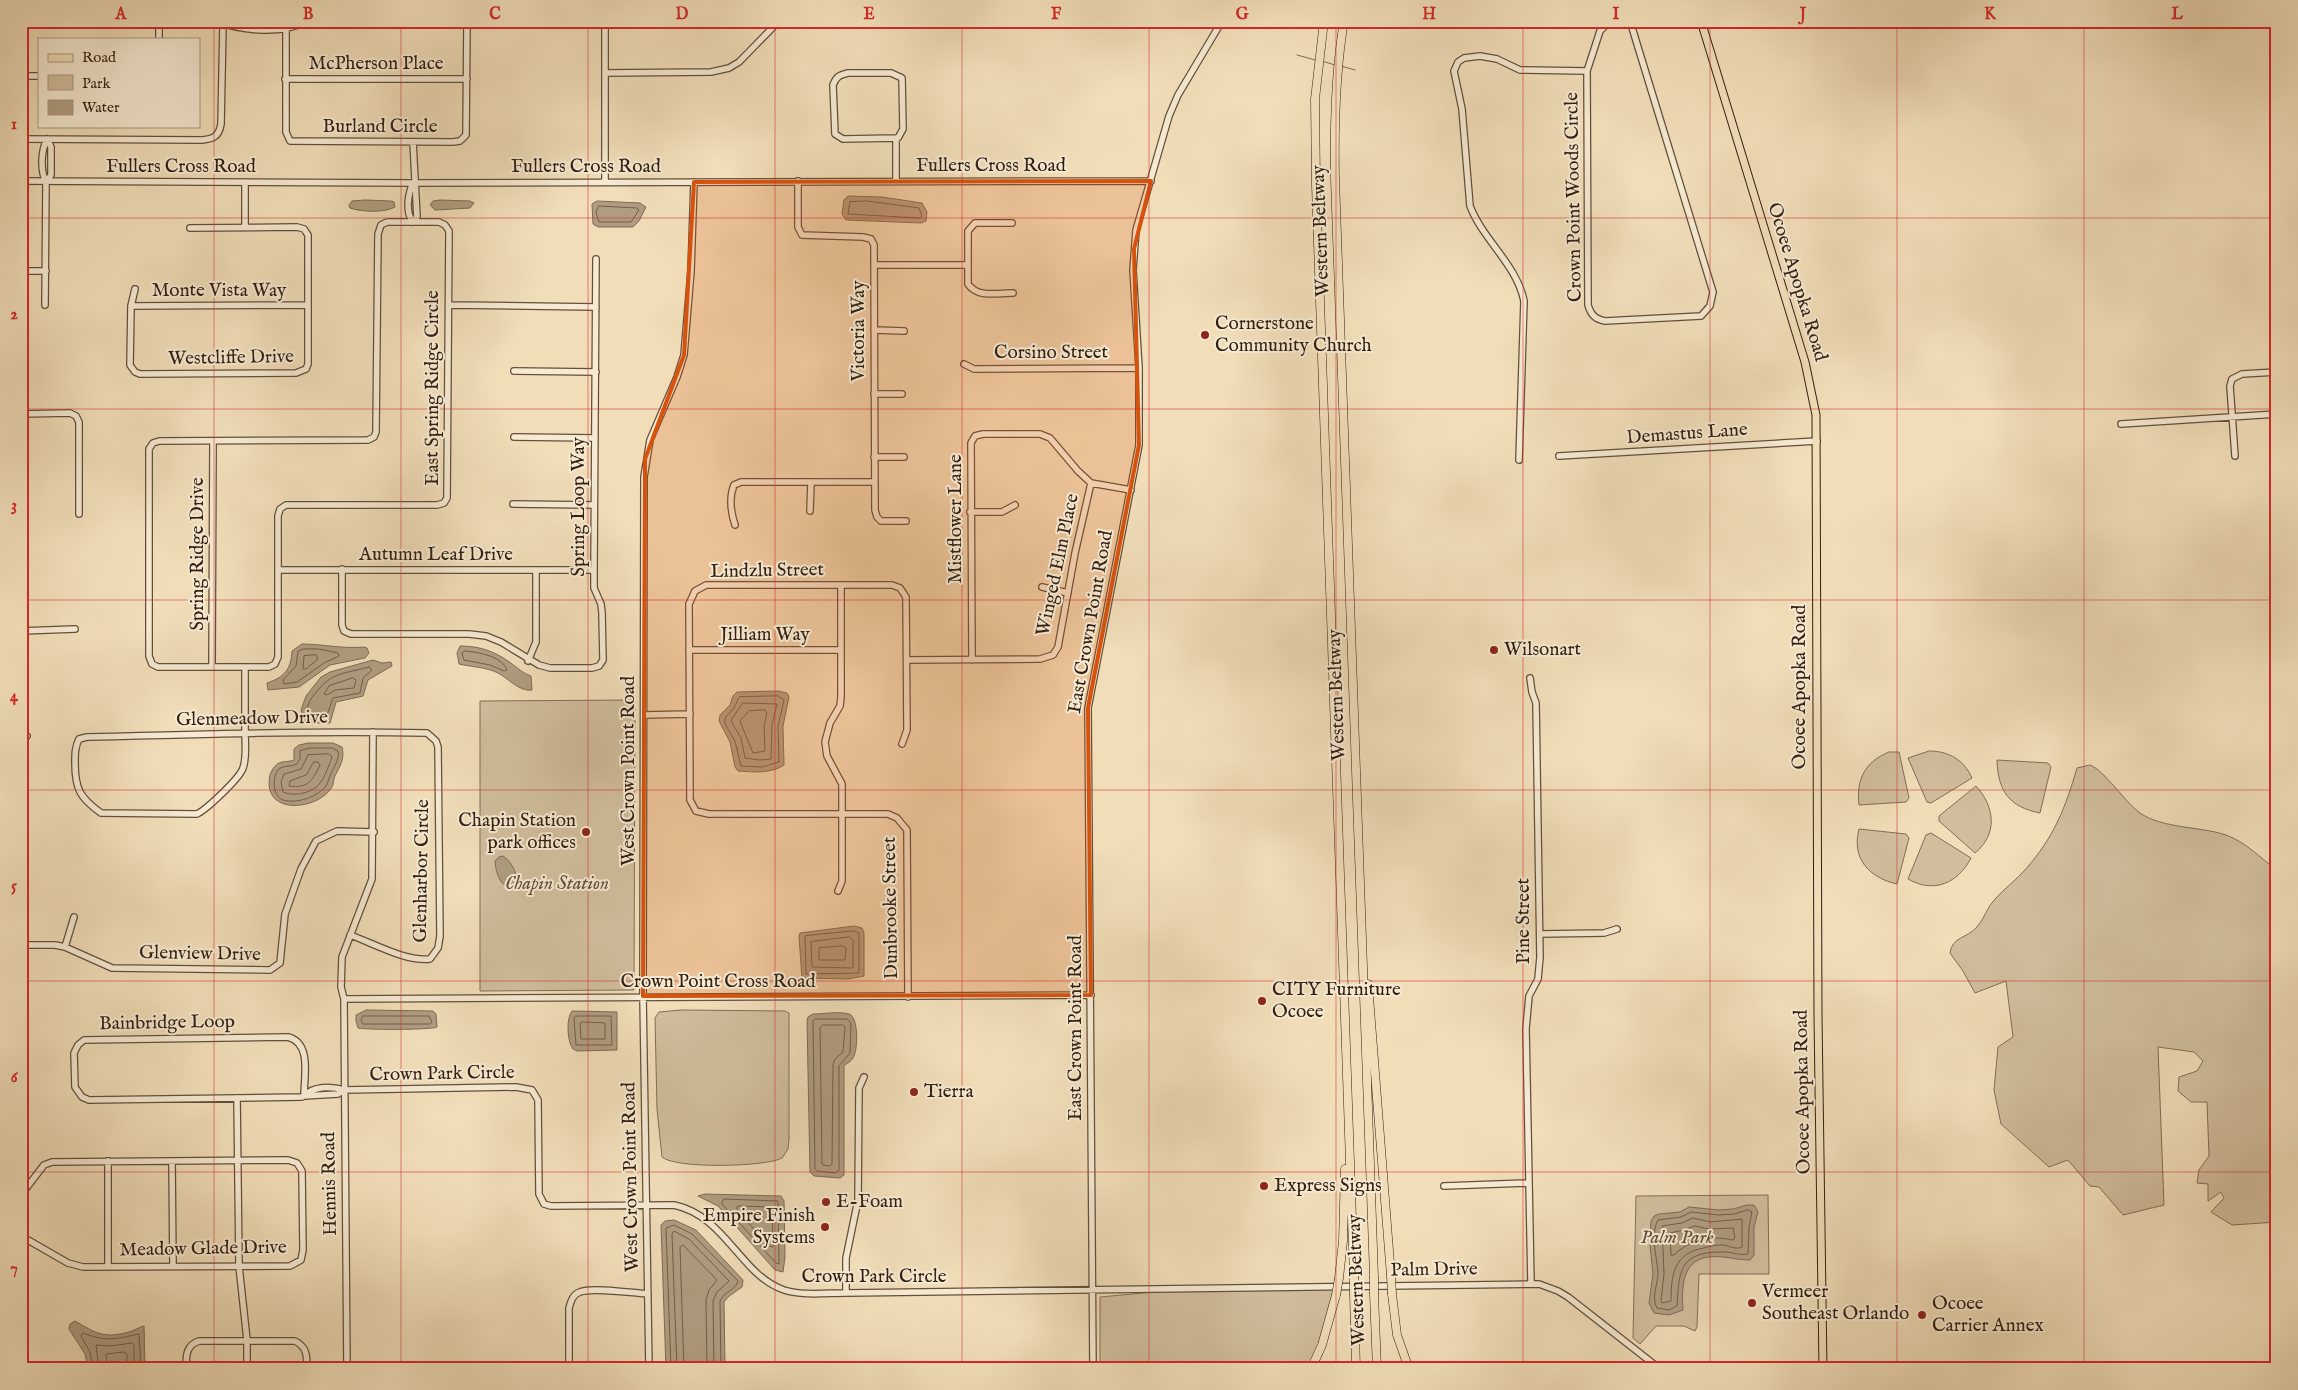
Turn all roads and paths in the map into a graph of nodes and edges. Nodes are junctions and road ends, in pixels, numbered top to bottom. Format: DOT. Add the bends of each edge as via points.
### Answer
graph roads {
  1 [pos="159,21"];
  2 [pos="215,21"];
  3 [pos="307,21"];
  4 [pos="467,21"];
  5 [pos="605,21"];
  6 [pos="779,21"];
  7 [pos="1222,21"];
  8 [pos="1324,21"];
  9 [pos="1344,21"];
  10 [pos="1610,21"];
  11 [pos="1630,21"];
  12 [pos="1702,21"];
  13 [pos="223,24"];
  14 [pos="286,29"];
  15 [pos="159,38"];
  16 [pos="1587,71"];
  17 [pos="605,73"];
  18 [pos="21,76"];
  19 [pos="38,76"];
  20 [pos="285,79"];
  21 [pos="467,79"];
  22 [pos="896,138"];
  23 [pos="21,139"];
  24 [pos="47,139"];
  25 [pos="413,142"];
  26 [pos="21,181"];
  27 [pos="798,181"];
  28 [pos="896,181"];
  29 [pos="1151,181"];
  30 [pos="46,182"];
  31 [pos="245,182"];
  32 [pos="605,182"];
  33 [pos="694,182"];
  34 [pos="413,183"];
  35 [pos="413,222"];
  36 [pos="1012,223"];
  37 [pos="245,227"];
  38 [pos="190,228"];
  39 [pos="596,259"];
  40 [pos="874,265"];
  41 [pos="968,265"];
  42 [pos="21,271"];
  43 [pos="46,271"];
  44 [pos="135,289"];
  45 [pos="1012,293"];
  46 [pos="45,305"];
  47 [pos="308,305"];
  48 [pos="449,305"];
  49 [pos="131,306"];
  50 [pos="596,307"];
  51 [pos="874,330"];
  52 [pos="904,330"];
  53 [pos="964,364"];
  54 [pos="1139,368"];
  55 [pos="514,371"];
  56 [pos="596,372"];
  57 [pos="2277,372"];
  58 [pos="874,394"];
  59 [pos="902,394"];
  60 [pos="21,414"];
  61 [pos="2277,414"];
  62 [pos="2232,417"];
  63 [pos="2121,424"];
  64 [pos="514,437"];
  65 [pos="595,438"];
  66 [pos="213,441"];
  67 [pos="1817,441"];
  68 [pos="1559,456"];
  69 [pos="2234,456"];
  70 [pos="874,457"];
  71 [pos="904,458"];
  72 [pos="1519,460"];
  73 [pos="810,482"];
  74 [pos="874,482"];
  75 [pos="1091,483"];
  76 [pos="1131,490"];
  77 [pos="513,504"];
  78 [pos="594,505"];
  79 [pos="1015,505"];
  80 [pos="810,512"];
  81 [pos="970,512"];
  82 [pos="79,514"];
  83 [pos="906,521"];
  84 [pos="735,525"];
  85 [pos="342,569"];
  86 [pos="278,570"];
  87 [pos="536,570"];
  88 [pos="594,570"];
  89 [pos="841,585"];
  90 [pos="1042,587"];
  91 [pos="1068,593"];
  92 [pos="75,629"];
  93 [pos="21,631"];
  94 [pos="689,650"];
  95 [pos="841,650"];
  96 [pos="907,660"];
  97 [pos="972,660"];
  98 [pos="528,661"];
  99 [pos="245,666"];
  100 [pos="212,667"];
  101 [pos="1530,678"];
  102 [pos="690,714"];
  103 [pos="644,715"];
  104 [pos="373,732"];
  105 [pos="426,733"];
  106 [pos="245,735"];
  107 [pos="902,744"];
  108 [pos="842,814"];
  109 [pos="374,832"];
  110 [pos="1359,871"];
  111 [pos="838,891"];
  112 [pos="74,917"];
  113 [pos="1617,929"];
  114 [pos="1540,934"];
  115 [pos="350,935"];
  116 [pos="21,945"];
  117 [pos="65,947"];
  118 [pos="1091,995"];
  119 [pos="643,996"];
  120 [pos="908,997"];
  121 [pos="344,999"];
  122 [pos="864,1077"];
  123 [pos="344,1090"];
  124 [pos="1347,1090"];
  125 [pos="304,1096"];
  126 [pos="237,1098"];
  127 [pos="172,1160"];
  128 [pos="238,1160"];
  129 [pos="108,1161"];
  130 [pos="1529,1183"];
  131 [pos="1444,1186"];
  132 [pos="21,1196"];
  133 [pos="646,1205"];
  134 [pos="21,1239"];
  135 [pos="108,1266"];
  136 [pos="173,1266"];
  137 [pos="239,1266"];
  138 [pos="1531,1283"];
  139 [pos="1092,1290"];
  140 [pos="846,1293"];
  141 [pos="648,1294"];
  142 [pos="247,1340"];
  143 [pos="186,1369"];
  144 [pos="247,1369"];
  145 [pos="307,1369"];
  146 [pos="347,1369"];
  147 [pos="569,1369"];
  148 [pos="649,1369"];
  149 [pos="1093,1369"];
  150 [pos="1311,1369"];
  151 [pos="1356,1369"];
  152 [pos="1377,1369"];
  153 [pos="1409,1369"];
  154 [pos="1660,1369"];
  155 [pos="1823,1369"];
  1 -- 15 [label="street"];
  2 -- 13 [label="street"];
  3 -- 14 [label="street"];
  4 -- 21 [label="street, Burland Circle"];
  5 -- 17 [label="street"];
  6 -- 17 [label="street" via="729,68 711,72"];
  7 -- 29 [label="street, East Crown Point Road" via="1178,95"];
  8 -- 124 [label="highway, Western Beltway" via="1317,74 1316,185"];
  9 -- 110 [label="highway, Western Beltway" via="1334,130"];
  10 -- 16 [label="street, Crown Point Woods Circle" via="1600,31"];
  11 -- 16 [label="street, Crown Point Woods Circle" via="1713,292 1710,306 1701,316 1605,321 1598,320 1591,313 1588,305"];
  12 -- 67 [label="main road, Ocoee Apopka Road" via="1812,387"];
  13 -- 14 [label="street"];
  13 -- 24 [label="street" via="222,124 216,137 202,140"];
  14 -- 20 [label="street, Burland Circle"];
  16 -- 72 [label="street" via="1520,70 1497,59 1480,56 1464,58 1454,71 1462,109 1470,206 1522,289"];
  17 -- 32 [label="street"];
  18 -- 19 [label="street"];
  20 -- 21 [label="street, McPherson Place"];
  20 -- 25 [label="street, Burland Circle" via="286,132 290,141"];
  21 -- 25 [label="street, Burland Circle" via="467,130 463,138 453,142"];
  22 -- 22 [label="street" via="838,138 833,127 833,85 840,74 892,73 902,78 903,129"];
  22 -- 28 [label="street"];
  23 -- 24 [label="street"];
  24 -- 30 [label="street" via="51,147 51,176"];
  25 -- 34 [label="street"];
  26 -- 30 [label="street, Fullers Cross Road"];
  27 -- 28 [label="street, Fullers Cross Road"];
  27 -- 33 [label="street, Fullers Cross Road"];
  27 -- 40 [label="street, Victoria Way" via="798,227 802,235 871,240"];
  28 -- 29 [label="street, Fullers Cross Road"];
  29 -- 54 [label="street, East Crown Point Road" via="1136,230 1134,249"];
  30 -- 31 [label="street, Fullers Cross Road"];
  30 -- 43 [label="street"];
  31 -- 34 [label="street, Fullers Cross Road"];
  31 -- 37 [label="street"];
  32 -- 33 [label="street, Fullers Cross Road"];
  32 -- 34 [label="street, Fullers Cross Road"];
  33 -- 103 [label="street, West Crown Point Road" via="684,355 645,459"];
  34 -- 35 [label="street" via="409,193 409,217"];
  35 -- 48 [label="street, East Spring Ridge Circle" via="445,224 448,231"];
  35 -- 66 [label="street" via="387,222 381,225 378,234 374,437 368,440"];
  36 -- 41 [label="street" via="974,223 968,231"];
  37 -- 38 [label="street, Westcliffe Drive"];
  37 -- 47 [label="street, Westcliffe Drive" via="304,229 308,235"];
  39 -- 50 [label="street, Spring Loop Way"];
  40 -- 41 [label="street"];
  40 -- 51 [label="street, Victoria Way"];
  41 -- 45 [label="street" via="968,284 972,290 977,293"];
  42 -- 43 [label="street"];
  43 -- 46 [label="street"];
  44 -- 49 [label="street, Westcliffe Drive"];
  47 -- 49 [label="street, Monte Vista Way"];
  47 -- 49 [label="street, Westcliffe Drive" via="308,364 306,370 296,373 135,372 130,365"];
  48 -- 50 [label="street"];
  48 -- 86 [label="street, East Spring Ridge Circle" via="447,495 444,503 286,505 278,516"];
  50 -- 56 [label="street, Spring Loop Way"];
  51 -- 52 [label="street"];
  51 -- 58 [label="street, Victoria Way"];
  53 -- 54 [label="street, Corsino Street" via="974,368"];
  54 -- 76 [label="street, East Crown Point Road" via="1139,438"];
  55 -- 56 [label="street"];
  56 -- 65 [label="street, Spring Loop Way"];
  57 -- 62 [label="street" via="2242,374 2232,380"];
  58 -- 59 [label="street"];
  58 -- 70 [label="street, Victoria Way"];
  60 -- 82 [label="street" via="64,412 76,416 79,422"];
  61 -- 62 [label="street"];
  62 -- 63 [label="street"];
  62 -- 69 [label="street"];
  64 -- 65 [label="street"];
  65 -- 78 [label="street, Spring Loop Way"];
  66 -- 100 [label="street, Spring Ridge Drive"];
  66 -- 100 [label="street" via="158,441 149,448 149,656 152,664 158,667"];
  67 -- 68 [label="street, Demastus Lane"];
  67 -- 155 [label="main road, Ocoee Apopka Road" via="1817,838"];
  70 -- 71 [label="street"];
  70 -- 74 [label="street, Victoria Way"];
  73 -- 74 [label="street"];
  73 -- 80 [label="street"];
  73 -- 84 [label="street" via="741,482 734,485 731,514"];
  74 -- 83 [label="street, Victoria Way" via="877,517 881,521"];
  75 -- 76 [label="street"];
  75 -- 81 [label="street, Mistflower Lane" via="1050,438 1040,434 983,434 975,436 971,443"];
  75 -- 91 [label="street, Winged Elm Place"];
  76 -- 118 [label="street, East Crown Point Road" via="1088,708"];
  77 -- 78 [label="street"];
  78 -- 88 [label="street, Spring Loop Way"];
  79 -- 81 [label="street" via="1002,512"];
  81 -- 97 [label="street, Mistflower Lane"];
  85 -- 86 [label="street, Autumn Leaf Drive"];
  85 -- 87 [label="street, Autumn Leaf Drive"];
  85 -- 98 [label="street, Spring Loop Way" via="344,631 351,634 486,636 501,642"];
  86 -- 99 [label="street, East Spring Ridge Circle" via="278,657 269,667"];
  87 -- 88 [label="street, Autumn Leaf Drive"];
  87 -- 98 [label="street" via="536,642"];
  88 -- 98 [label="street, Spring Loop Way" via="594,588 602,613 603,660 599,666 550,668"];
  89 -- 94 [label="street, Lindzlu Street" via="706,585 695,591 689,604"];
  89 -- 95 [label="street"];
  89 -- 96 [label="street, Lindzlu Street" via="892,585 900,588 906,597"];
  90 -- 91 [label="street"];
  91 -- 97 [label="street, Winged Elm Place" via="1058,646 1052,655 1040,659"];
  92 -- 93 [label="street"];
  94 -- 95 [label="street, Jilliam Way"];
  94 -- 102 [label="street, Lindzlu Street"];
  95 -- 108 [label="street" via="840,706 830,723 826,742 827,756 842,784"];
  96 -- 97 [label="street, Winged Elm Place"];
  96 -- 107 [label="street, Lindzlu Street" via="907,730"];
  99 -- 100 [label="street"];
  99 -- 106 [label="street"];
  101 -- 114 [label="street, Pine Street" via="1536,703"];
  102 -- 103 [label="street"];
  102 -- 108 [label="street, Lindzlu Street" via="690,800 696,811 709,814"];
  103 -- 119 [label="street, West Crown Point Road"];
  104 -- 105 [label="street, Glenmeadow Drive"];
  104 -- 106 [label="street, Glenmeadow Drive"];
  104 -- 109 [label="street, Hennis Road"];
  105 -- 115 [label="street, Glenharbor Circle" via="438,747 438,948 430,959 423,960"];
  106 -- 106 [label="street, Glenmeadow Drive" via="243,770 206,809 197,814 101,813 78,791 75,778 79,739"];
  108 -- 111 [label="street" via="842,881"];
  108 -- 120 [label="street, Dunbrooke Street" via="888,814 897,818 907,830"];
  109 -- 115 [label="street, Hennis Road" via="372,879"];
  109 -- 117 [label="street, Glenview Drive" via="337,831 316,841 301,869 286,914 280,963 270,970 112,968"];
  110 -- 152 [label="highway, Western Beltway, bridge"];
  110 -- 153 [label="highway, bridge" via="1392,1294 1397,1335"];
  112 -- 117 [label="street"];
  113 -- 114 [label="street" via="1604,933"];
  114 -- 130 [label="street, Pine Street" via="1538,979 1529,996 1526,1014"];
  115 -- 121 [label="street, Hennis Road" via="342,957"];
  116 -- 117 [label="street, Glenview Drive"];
  118 -- 120 [label="street, Crown Point Cross Road"];
  118 -- 139 [label="street, East Crown Point Road"];
  119 -- 120 [label="street, Crown Point Cross Road"];
  119 -- 121 [label="street, Crown Point Cross Road"];
  119 -- 133 [label="street, West Crown Point Road"];
  121 -- 123 [label="street, Hennis Road"];
  122 -- 140 [label="street" via="859,1088 858,1200 846,1258"];
  123 -- 125 [label="street, Bainbridge Loop" via="320,1088"];
  123 -- 133 [label="street, Crown Park Circle" via="526,1088 534,1092 538,1100 539,1194 544,1204"];
  123 -- 146 [label="street, Hennis Road"];
  124 -- 150 [label="highway, bridge" via="1339,1278 1322,1345"];
  124 -- 151 [label="highway, Western Beltway, bridge"];
  125 -- 126 [label="street, Bainbridge Loop"];
  125 -- 126 [label="street, Bainbridge Loop" via="303,1047 288,1037 91,1039 84,1040 75,1049 75,1087 82,1097 89,1100"];
  126 -- 128 [label="street"];
  127 -- 128 [label="street, Meadow Glade Drive"];
  127 -- 129 [label="street, Meadow Glade Drive"];
  127 -- 136 [label="street"];
  128 -- 137 [label="street"];
  128 -- 137 [label="street, Meadow Glade Drive" via="288,1160 297,1163 302,1171 303,1240 301,1260 290,1266"];
  129 -- 132 [label="street, Meadow Glade Drive" via="44,1165"];
  129 -- 135 [label="street"];
  130 -- 131 [label="street"];
  130 -- 138 [label="street, Pine Street"];
  133 -- 140 [label="street, Crown Park Circle" via="674,1205 700,1214 769,1283 801,1293"];
  133 -- 141 [label="street, West Crown Point Road"];
  134 -- 135 [label="street, Meadow Glade Drive" via="68,1263"];
  135 -- 136 [label="street, Meadow Glade Drive"];
  136 -- 137 [label="street, Meadow Glade Drive"];
  137 -- 142 [label="street"];
  138 -- 139 [label="street, Palm Drive"];
  138 -- 154 [label="street, Palm Drive" via="1558,1291"];
  139 -- 140 [label="street, Crown Park Circle"];
  139 -- 149 [label="street, East Crown Point Road"];
  141 -- 147 [label="street" via="590,1291 579,1292 572,1298 569,1308"];
  141 -- 148 [label="street, West Crown Point Road"];
  142 -- 143 [label="street" via="194,1343 188,1349"];
  142 -- 144 [label="street"];
  142 -- 145 [label="street" via="302,1344 306,1351"];
}
